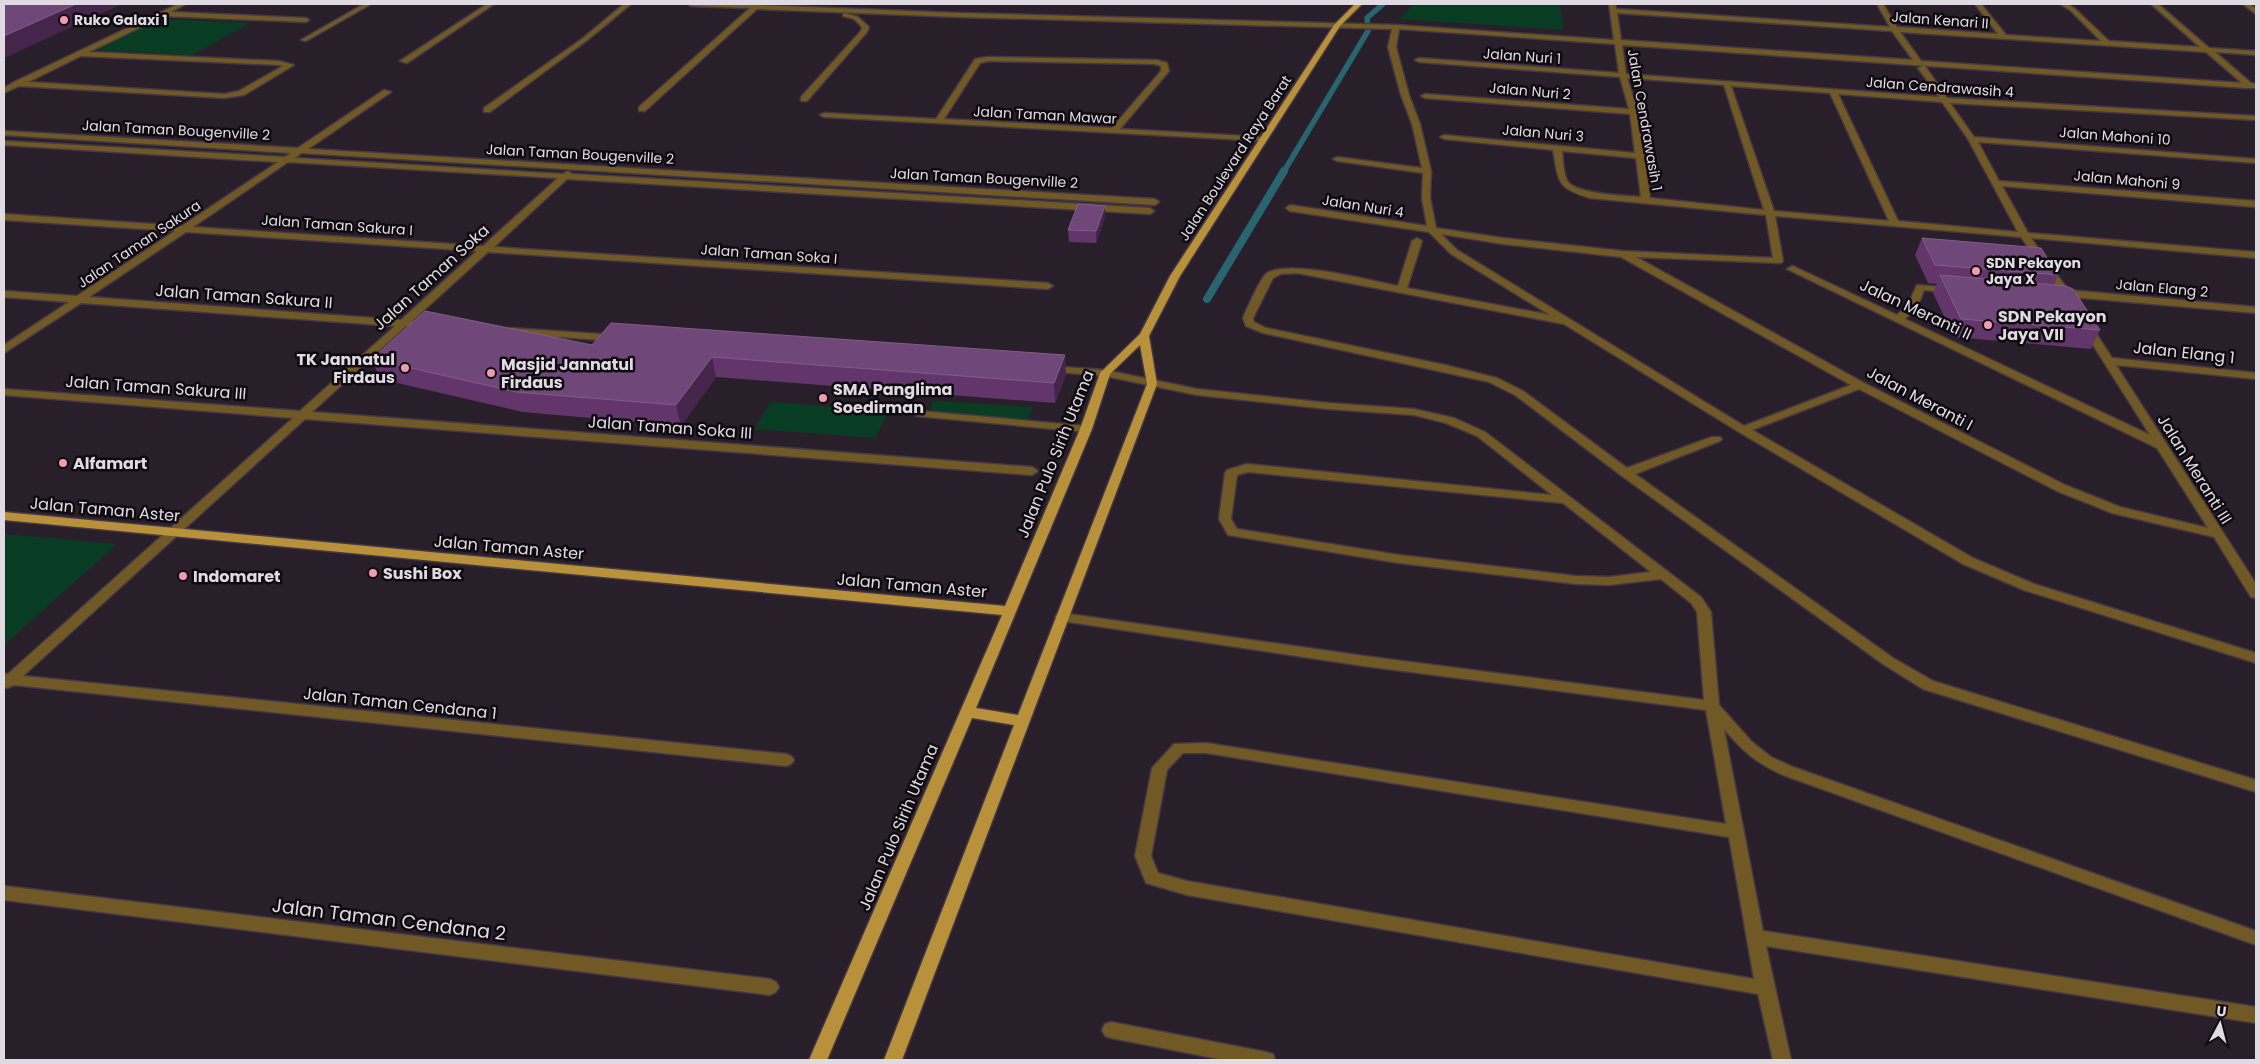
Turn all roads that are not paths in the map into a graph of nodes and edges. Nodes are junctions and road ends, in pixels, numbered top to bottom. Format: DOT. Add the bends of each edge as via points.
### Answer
graph roads {
  1 [pos="183,4"];
  2 [pos="368,4"];
  3 [pos="491,4"];
  4 [pos="628,4"];
  5 [pos="691,4"];
  6 [pos="1359,4"];
  7 [pos="1880,4"];
  8 [pos="1978,4"];
  9 [pos="2063,4"];
  10 [pos="2154,4"];
  11 [pos="2246,4"];
  12 [pos="755,7"];
  13 [pos="1613,8"];
  14 [pos="830,10"];
  15 [pos="2256,12"];
  16 [pos="162,14"];
  17 [pos="306,20"];
  18 [pos="1337,25"];
  19 [pos="1396,27"];
  20 [pos="1895,30"];
  21 [pos="2004,37"];
  22 [pos="304,40"];
  23 [pos="1618,42"];
  24 [pos="2106,42"];
  25 [pos="2205,50"];
  26 [pos="2256,53"];
  27 [pos="80,54"];
  28 [pos="1420,60"];
  29 [pos="404,61"];
  30 [pos="1921,66"];
  31 [pos="1623,76"];
  32 [pos="17,84"];
  33 [pos="1727,84"];
  34 [pos="2253,86"];
  35 [pos="4,91"];
  36 [pos="387,92"];
  37 [pos="1833,92"];
  38 [pos="2256,92"];
  39 [pos="1425,96"];
  40 [pos="804,98"];
  41 [pos="1946,100"];
  42 [pos="642,109"];
  43 [pos="487,110"];
  44 [pos="1634,112"];
  45 [pos="824,115"];
  46 [pos="2256,118"];
  47 [pos="938,122"];
  48 [pos="1114,131"];
  49 [pos="4,133"];
  50 [pos="1444,137"];
  51 [pos="1264,139"];
  52 [pos="1972,139"];
  53 [pos="4,143"];
  54 [pos="1557,148"];
  55 [pos="302,151"];
  56 [pos="1640,156"];
  57 [pos="1337,159"];
  58 [pos="289,160"];
  59 [pos="2256,161"];
  60 [pos="576,168"];
  61 [pos="1427,171"];
  62 [pos="566,176"];
  63 [pos="1996,183"];
  64 [pos="1155,202"];
  65 [pos="1646,202"];
  66 [pos="2256,204"];
  67 [pos="1290,208"];
  68 [pos="1150,211"];
  69 [pos="1770,213"];
  70 [pos="4,217"];
  71 [pos="1896,224"];
  72 [pos="186,229"];
  73 [pos="1432,230"];
  74 [pos="2025,236"];
  75 [pos="1417,241"];
  76 [pos="487,248"];
  77 [pos="1623,254"];
  78 [pos="2256,255"];
  79 [pos="1792,268"];
  80 [pos="1048,286"];
  81 [pos="1402,290"];
  82 [pos="1959,290"];
  83 [pos="4,294"];
  84 [pos="80,300"];
  85 [pos="2069,303"];
  86 [pos="2256,310"];
  87 [pos="1899,319"];
  88 [pos="1569,322"];
  89 [pos="406,323"];
  90 [pos="435,325"];
  91 [pos="495,329"];
  92 [pos="1144,336"];
  93 [pos="623,339"];
  94 [pos="4,350"];
  95 [pos="2108,361"];
  96 [pos="1038,368"];
  97 [pos="1105,373"];
  98 [pos="2256,376"];
  99 [pos="1152,384"];
  100 [pos="1860,385"];
  101 [pos="4,392"];
  102 [pos="920,414"];
  103 [pos="305,415"];
  104 [pos="1086,429"];
  105 [pos="1743,430"];
  106 [pos="1716,439"];
  107 [pos="2161,445"];
  108 [pos="1032,471"];
  109 [pos="1626,473"];
  110 [pos="1567,500"];
  111 [pos="4,516"];
  112 [pos="176,532"];
  113 [pos="2216,534"];
  114 [pos="1662,575"];
  115 [pos="2256,592"];
  116 [pos="1010,611"];
  117 [pos="1062,617"];
  118 [pos="2256,658"];
  119 [pos="6,682"];
  120 [pos="1712,706"];
  121 [pos="966,712"];
  122 [pos="1022,721"];
  123 [pos="786,760"];
  124 [pos="2256,786"];
  125 [pos="1736,832"];
  126 [pos="4,893"];
  127 [pos="1756,937"];
  128 [pos="2256,938"];
  129 [pos="770,987"];
  130 [pos="1765,988"];
  131 [pos="2256,1015"];
  132 [pos="1111,1030"];
  133 [pos="818,1060"];
  134 [pos="893,1060"];
  135 [pos="1266,1060"];
  136 [pos="1782,1060"];
  1 -- 16 [label="street"];
  2 -- 22 [label="street"];
  3 -- 29 [label="street"];
  4 -- 43 [label="street"];
  5 -- 12 [label="street"];
  6 -- 18 [label="main road, Jalan Boulevard Raya Barat"];
  7 -- 20 [label="street, Jalan Meranti III"];
  8 -- 21 [label="street"];
  9 -- 24 [label="street"];
  10 -- 25 [label="street"];
  11 -- 15 [label="street"];
  12 -- 14 [label="street"];
  12 -- 42 [label="street"];
  13 -- 20 [label="street, Jalan Kenari II"];
  13 -- 23 [label="street, Jalan Cendrawasih 1"];
  14 -- 18 [label="street"];
  14 -- 40 [label="street" via="856,18 866,26"];
  16 -- 17 [label="street"];
  16 -- 27 [label="street"];
  18 -- 19 [label="street"];
  18 -- 51 [label="main road, Jalan Boulevard Raya Barat"];
  19 -- 23 [label="street"];
  19 -- 61 [label="street" via="1392,47"];
  20 -- 21 [label="street, Jalan Kenari II"];
  20 -- 30 [label="street, Jalan Meranti III"];
  21 -- 24 [label="street, Jalan Kenari II"];
  23 -- 30 [label="street"];
  23 -- 31 [label="street, Jalan Cendrawasih 1"];
  24 -- 25 [label="street, Jalan Kenari II"];
  25 -- 26 [label="street, Jalan Kenari II"];
  25 -- 34 [label="street"];
  27 -- 32 [label="street"];
  27 -- 32 [label="street" via="290,65 241,93 224,96"];
  28 -- 31 [label="street, Jalan Nuri 1"];
  30 -- 34 [label="street"];
  30 -- 41 [label="street, Jalan Meranti III"];
  31 -- 33 [label="street, Jalan Cendrawasih 4"];
  31 -- 44 [label="street, Jalan Cendrawasih 1"];
  32 -- 35 [label="street"];
  33 -- 37 [label="street, Jalan Cendrawasih 4"];
  33 -- 69 [label="street"];
  34 -- 38 [label="street"];
  36 -- 55 [label="street, Jalan Taman Sakura"];
  37 -- 41 [label="street, Jalan Cendrawasih 4"];
  37 -- 71 [label="street"];
  39 -- 44 [label="street, Jalan Nuri 2"];
  41 -- 46 [label="street, Jalan Cendrawasih 4"];
  41 -- 52 [label="street, Jalan Meranti III"];
  44 -- 56 [label="street, Jalan Cendrawasih 1"];
  45 -- 47 [label="street, Jalan Taman Mawar"];
  47 -- 48 [label="street, Jalan Taman Mawar"];
  47 -- 48 [label="street" via="978,61 1154,62 1164,65 1165,71"];
  48 -- 51 [label="street, Jalan Taman Mawar"];
  49 -- 55 [label="street, Jalan Taman Bougenville 2"];
  50 -- 54 [label="street, Jalan Nuri 3"];
  51 -- 92 [label="main road, Jalan Boulevard Raya Barat" via="1175,276"];
  52 -- 59 [label="street, Jalan Mahoni 10"];
  52 -- 63 [label="street, Jalan Meranti III"];
  53 -- 58 [label="street, Jalan Taman Bougenville 2"];
  54 -- 56 [label="street, Jalan Nuri 3"];
  54 -- 65 [label="street" via="1563,180 1568,188 1590,195"];
  55 -- 58 [label="street, Jalan Taman Sakura"];
  55 -- 60 [label="street, Jalan Taman Bougenville 2"];
  56 -- 65 [label="street, Jalan Cendrawasih 1"];
  57 -- 61 [label="street"];
  58 -- 62 [label="street, Jalan Taman Bougenville 2"];
  58 -- 72 [label="street, Jalan Taman Sakura"];
  60 -- 62 [label="street, Jalan Taman Soka"];
  60 -- 64 [label="street, Jalan Taman Bougenville 2"];
  61 -- 73 [label="street" via="1426,198"];
  62 -- 68 [label="street, Jalan Taman Bougenville 2"];
  62 -- 76 [label="street, Jalan Taman Soka"];
  63 -- 66 [label="street, Jalan Mahoni 9"];
  63 -- 74 [label="street, Jalan Meranti III"];
  65 -- 69 [label="street"];
  67 -- 73 [label="street, Jalan Nuri 4"];
  69 -- 71 [label="street"];
  69 -- 77 [label="street, Jalan Nuri 4" via="1778,261"];
  70 -- 72 [label="street, Jalan Taman Sakura I"];
  71 -- 74 [label="street"];
  72 -- 76 [label="street, Jalan Taman Sakura I"];
  72 -- 84 [label="street, Jalan Taman Sakura"];
  73 -- 77 [label="street, Jalan Nuri 4"];
  73 -- 88 [label="street" via="1474,266"];
  74 -- 78 [label="street"];
  74 -- 85 [label="street, Jalan Meranti III"];
  75 -- 81 [label="street"];
  76 -- 80 [label="street, Jalan Taman Soka I"];
  76 -- 89 [label="street, Jalan Taman Soka"];
  77 -- 100 [label="street, Jalan Meranti I"];
  79 -- 87 [label="street, Jalan Meranti II"];
  81 -- 88 [label="street"];
  81 -- 109 [label="street" via="1308,271 1284,270 1269,276 1248,318 1250,324 1263,330 1445,368 1503,384"];
  82 -- 87 [label="street" via="1920,287 1913,306"];
  83 -- 84 [label="street, Jalan Taman Sakura II"];
  84 -- 89 [label="street, Jalan Taman Sakura II"];
  84 -- 94 [label="street, Jalan Taman Sakura"];
  85 -- 86 [label="street, Jalan Elang 2"];
  85 -- 95 [label="street, Jalan Meranti III"];
  87 -- 107 [label="street, Jalan Meranti II"];
  88 -- 105 [label="street"];
  89 -- 90 [label="street, Jalan Taman Sakura II"];
  89 -- 103 [label="street, Jalan Taman Soka"];
  91 -- 93 [label="street"];
  92 -- 97 [label="main road, Jalan Pulo Sirih Utama"];
  92 -- 99 [label="main road"];
  95 -- 98 [label="street, Jalan Elang 1"];
  95 -- 107 [label="street, Jalan Meranti III"];
  96 -- 97 [label="street"];
  97 -- 99 [label="street"];
  97 -- 104 [label="main road, Jalan Pulo Sirih Utama"];
  99 -- 110 [label="street" via="1328,406 1414,412 1450,420 1481,434"];
  99 -- 117 [label="main road"];
  100 -- 105 [label="street"];
  100 -- 113 [label="street, Jalan Meranti I" via="2082,498 2144,518"];
  101 -- 103 [label="street, Jalan Taman Sakura III"];
  102 -- 104 [label="street"];
  103 -- 108 [label="street, Jalan Taman Soka III"];
  103 -- 112 [label="street, Jalan Taman Soka"];
  104 -- 116 [label="main road, Jalan Pulo Sirih Utama"];
  105 -- 118 [label="street" via="1987,570 2029,587"];
  106 -- 109 [label="street"];
  107 -- 113 [label="street, Jalan Meranti III"];
  109 -- 124 [label="street" via="1888,661 1928,685"];
  110 -- 114 [label="street"];
  110 -- 114 [label="street" via="1247,468 1231,473 1225,519 1232,532 1239,534 1399,559 1596,582"];
  111 -- 112 [label="main road, Jalan Taman Aster"];
  112 -- 116 [label="main road, Jalan Taman Aster"];
  112 -- 119 [label="street, Jalan Taman Soka"];
  113 -- 115 [label="street, Jalan Meranti III"];
  114 -- 120 [label="street" via="1696,600 1704,612"];
  116 -- 121 [label="main road, Jalan Pulo Sirih Utama"];
  117 -- 120 [label="street" via="1364,661"];
  117 -- 122 [label="main road"];
  119 -- 123 [label="street, Jalan Taman Cendana 1"];
  120 -- 125 [label="street"];
  120 -- 128 [label="street" via="1747,746 1766,761 1788,771"];
  121 -- 122 [label="main road"];
  121 -- 133 [label="main road, Jalan Pulo Sirih Utama"];
  122 -- 134 [label="main road"];
  125 -- 127 [label="street"];
  125 -- 130 [label="street" via="1206,748 1179,748 1160,768 1143,856 1152,878 1187,888"];
  126 -- 129 [label="street, Jalan Taman Cendana 2"];
  127 -- 130 [label="street"];
  127 -- 131 [label="street"];
  130 -- 136 [label="street"];
  132 -- 135 [label="street"];
}
